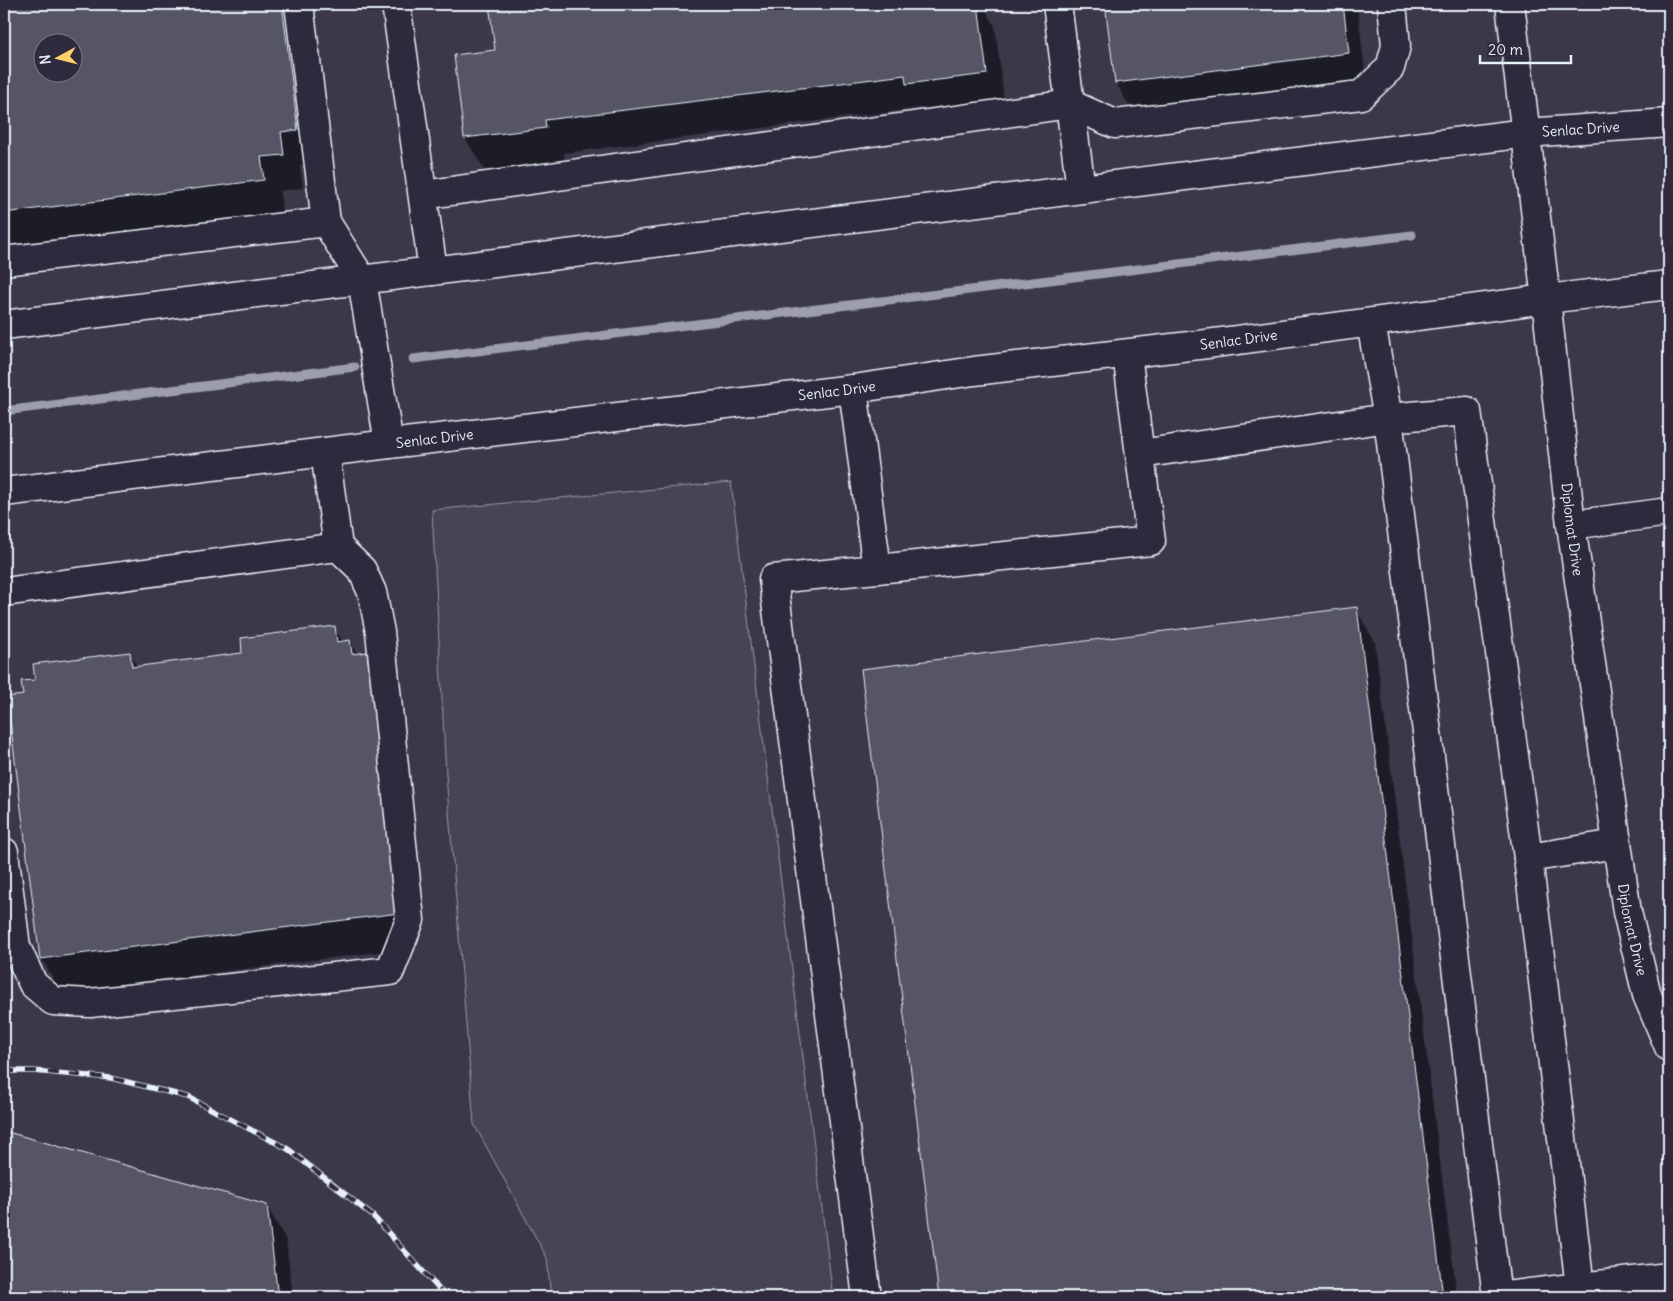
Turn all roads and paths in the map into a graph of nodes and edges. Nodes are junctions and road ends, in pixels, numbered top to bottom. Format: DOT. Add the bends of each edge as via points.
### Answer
graph roads {
  1 [pos="299,4"];
  2 [pos="396,4"];
  3 [pos="1057,4"];
  4 [pos="1392,4"];
  5 [pos="1510,4"];
  6 [pos="1070,104"];
  7 [pos="1669,123"];
  8 [pos="1526,133"];
  9 [pos="1081,189"];
  10 [pos="423,195"];
  11 [pos="326,222"];
  12 [pos="4,261"];
  13 [pos="433,271"];
  14 [pos="362,280"];
  15 [pos="1669,285"];
  16 [pos="1546,299"];
  17 [pos="1371,323"];
  18 [pos="4,325"];
  19 [pos="1127,354"];
  20 [pos="853,388"];
  21 [pos="1388,418"];
  22 [pos="389,444"];
  23 [pos="325,452"];
  24 [pos="1140,454"];
  25 [pos="4,492"];
  26 [pos="1669,512"];
  27 [pos="1572,525"];
  28 [pos="338,547"];
  29 [pos="877,569"];
  30 [pos="4,592"];
  31 [pos="1617,844"];
  32 [pos="4,852"];
  33 [pos="1528,858"];
  34 [pos="1669,1047"];
  35 [pos="1669,1278"];
  36 [pos="1580,1287"];
  37 [pos="868,1297"];
  1 -- 11 [label="street"];
  2 -- 10 [label="street"];
  3 -- 6 [label="street"];
  4 -- 6 [label="street" via="1396,46 1390,68 1361,95 1115,124"];
  5 -- 8 [label="street, Diplomat Drive"];
  6 -- 9 [label="street"];
  6 -- 10 [label="street"];
  7 -- 8 [label="street, Senlac Drive"];
  8 -- 9 [label="street, Senlac Drive"];
  8 -- 16 [label="street, Diplomat Drive"];
  9 -- 13 [label="street, Senlac Drive"];
  10 -- 13 [label="street"];
  11 -- 12 [label="street"];
  11 -- 14 [label="street"];
  13 -- 14 [label="street, Senlac Drive"];
  14 -- 18 [label="street, Senlac Drive"];
  14 -- 22 [label="street"];
  15 -- 16 [label="street, Senlac Drive"];
  16 -- 17 [label="street, Senlac Drive"];
  16 -- 27 [label="street, Diplomat Drive"];
  17 -- 19 [label="street, Senlac Drive"];
  17 -- 21 [label="street"];
  19 -- 20 [label="street, Senlac Drive"];
  19 -- 24 [label="street"];
  20 -- 22 [label="street, Senlac Drive"];
  20 -- 29 [label="street"];
  21 -- 24 [label="street"];
  21 -- 33 [label="street" via="1467,411"];
  21 -- 36 [label="street" via="1497,1297"];
  22 -- 23 [label="street, Senlac Drive"];
  23 -- 25 [label="street, Senlac Drive"];
  23 -- 28 [label="street"];
  24 -- 29 [label="street" via="1151,541"];
  26 -- 27 [label="street"];
  27 -- 31 [label="street, Diplomat Drive"];
  28 -- 30 [label="street"];
  28 -- 32 [label="street" via="362,570 372,592 380,632 410,920 390,972 90,1003 53,1001 34,984 16,947"];
  29 -- 37 [label="street" via="773,579"];
  31 -- 33 [label="street"];
  31 -- 34 [label="street, Diplomat Drive" via="1627,912 1645,986"];
  33 -- 36 [label="street"];
  35 -- 36 [label="street"];
}
